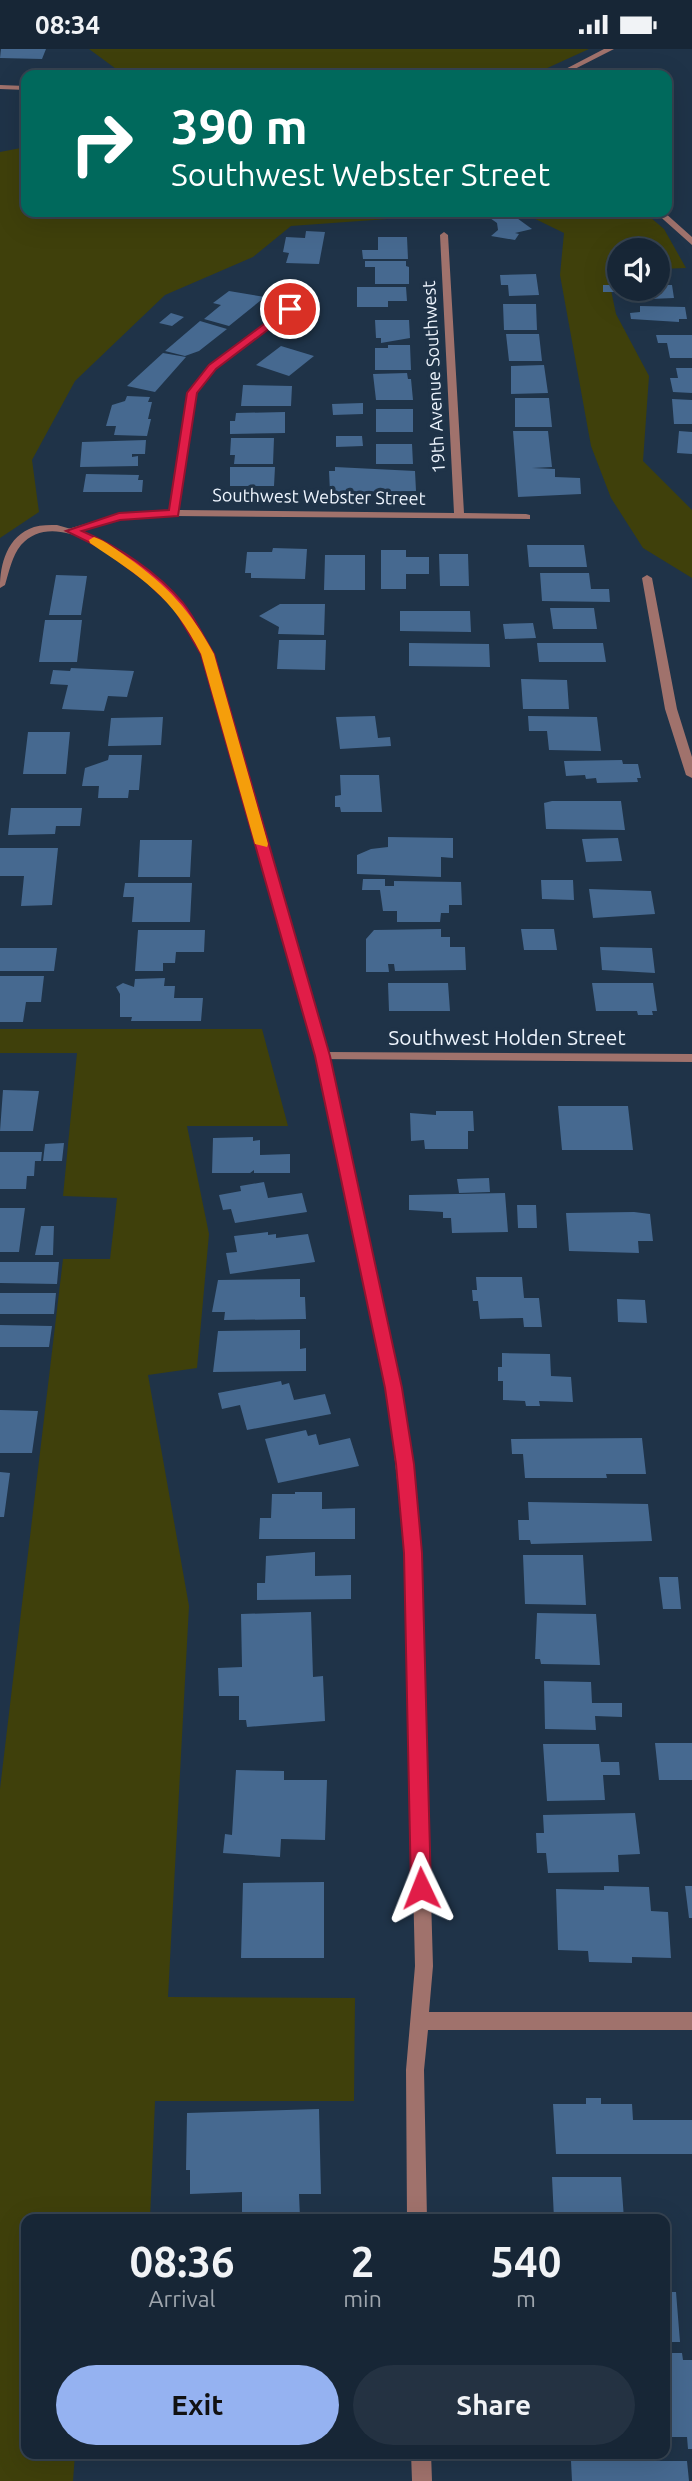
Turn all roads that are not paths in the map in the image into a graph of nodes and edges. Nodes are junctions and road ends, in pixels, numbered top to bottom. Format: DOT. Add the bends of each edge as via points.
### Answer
graph roads {
  1 [pos="610,49"];
  2 [pos="568,70"];
  3 [pos="0,87"];
  4 [pos="21,88"];
  5 [pos="664,217"];
  6 [pos="444,235"];
  7 [pos="692,242"];
  8 [pos="290,309"];
  9 [pos="174,513"];
  10 [pos="459,516"];
  11 [pos="526,517"];
  12 [pos="72,531"];
  13 [pos="648,578"];
  14 [pos="0,585"];
  15 [pos="691,766"];
  16 [pos="323,1056"];
  17 [pos="692,1058"];
  18 [pos="420,2021"];
  19 [pos="692,2021"];
  20 [pos="417,2214"];
  21 [pos="421,2459"];
  22 [pos="422,2481"];
  1 -- 2 [label="street"];
  3 -- 4 [label="street"];
  5 -- 7 [label="street"];
  6 -- 10 [label="street, 19th Avenue Southwest"];
  8 -- 9 [label="street" via="213,367 192,393"];
  9 -- 10 [label="street, Southwest Webster Street"];
  9 -- 12 [label="street, Southwest Webster Street" via="119,517"];
  10 -- 11 [label="street, Southwest Webster Street"];
  12 -- 14 [label="street" via="36,529 19,541"];
  12 -- 16 [label="street" via="105,545 152,579 179,606 208,654"];
  13 -- 15 [label="street" via="671,709"];
  16 -- 17 [label="street, Southwest Holden Street"];
  16 -- 18 [label="street" via="394,1388 405,1464 413,1553 424,1966"];
  18 -- 19 [label="street"];
  18 -- 20 [label="street" via="415,2070"];
  21 -- 22 [label="street"];
}
